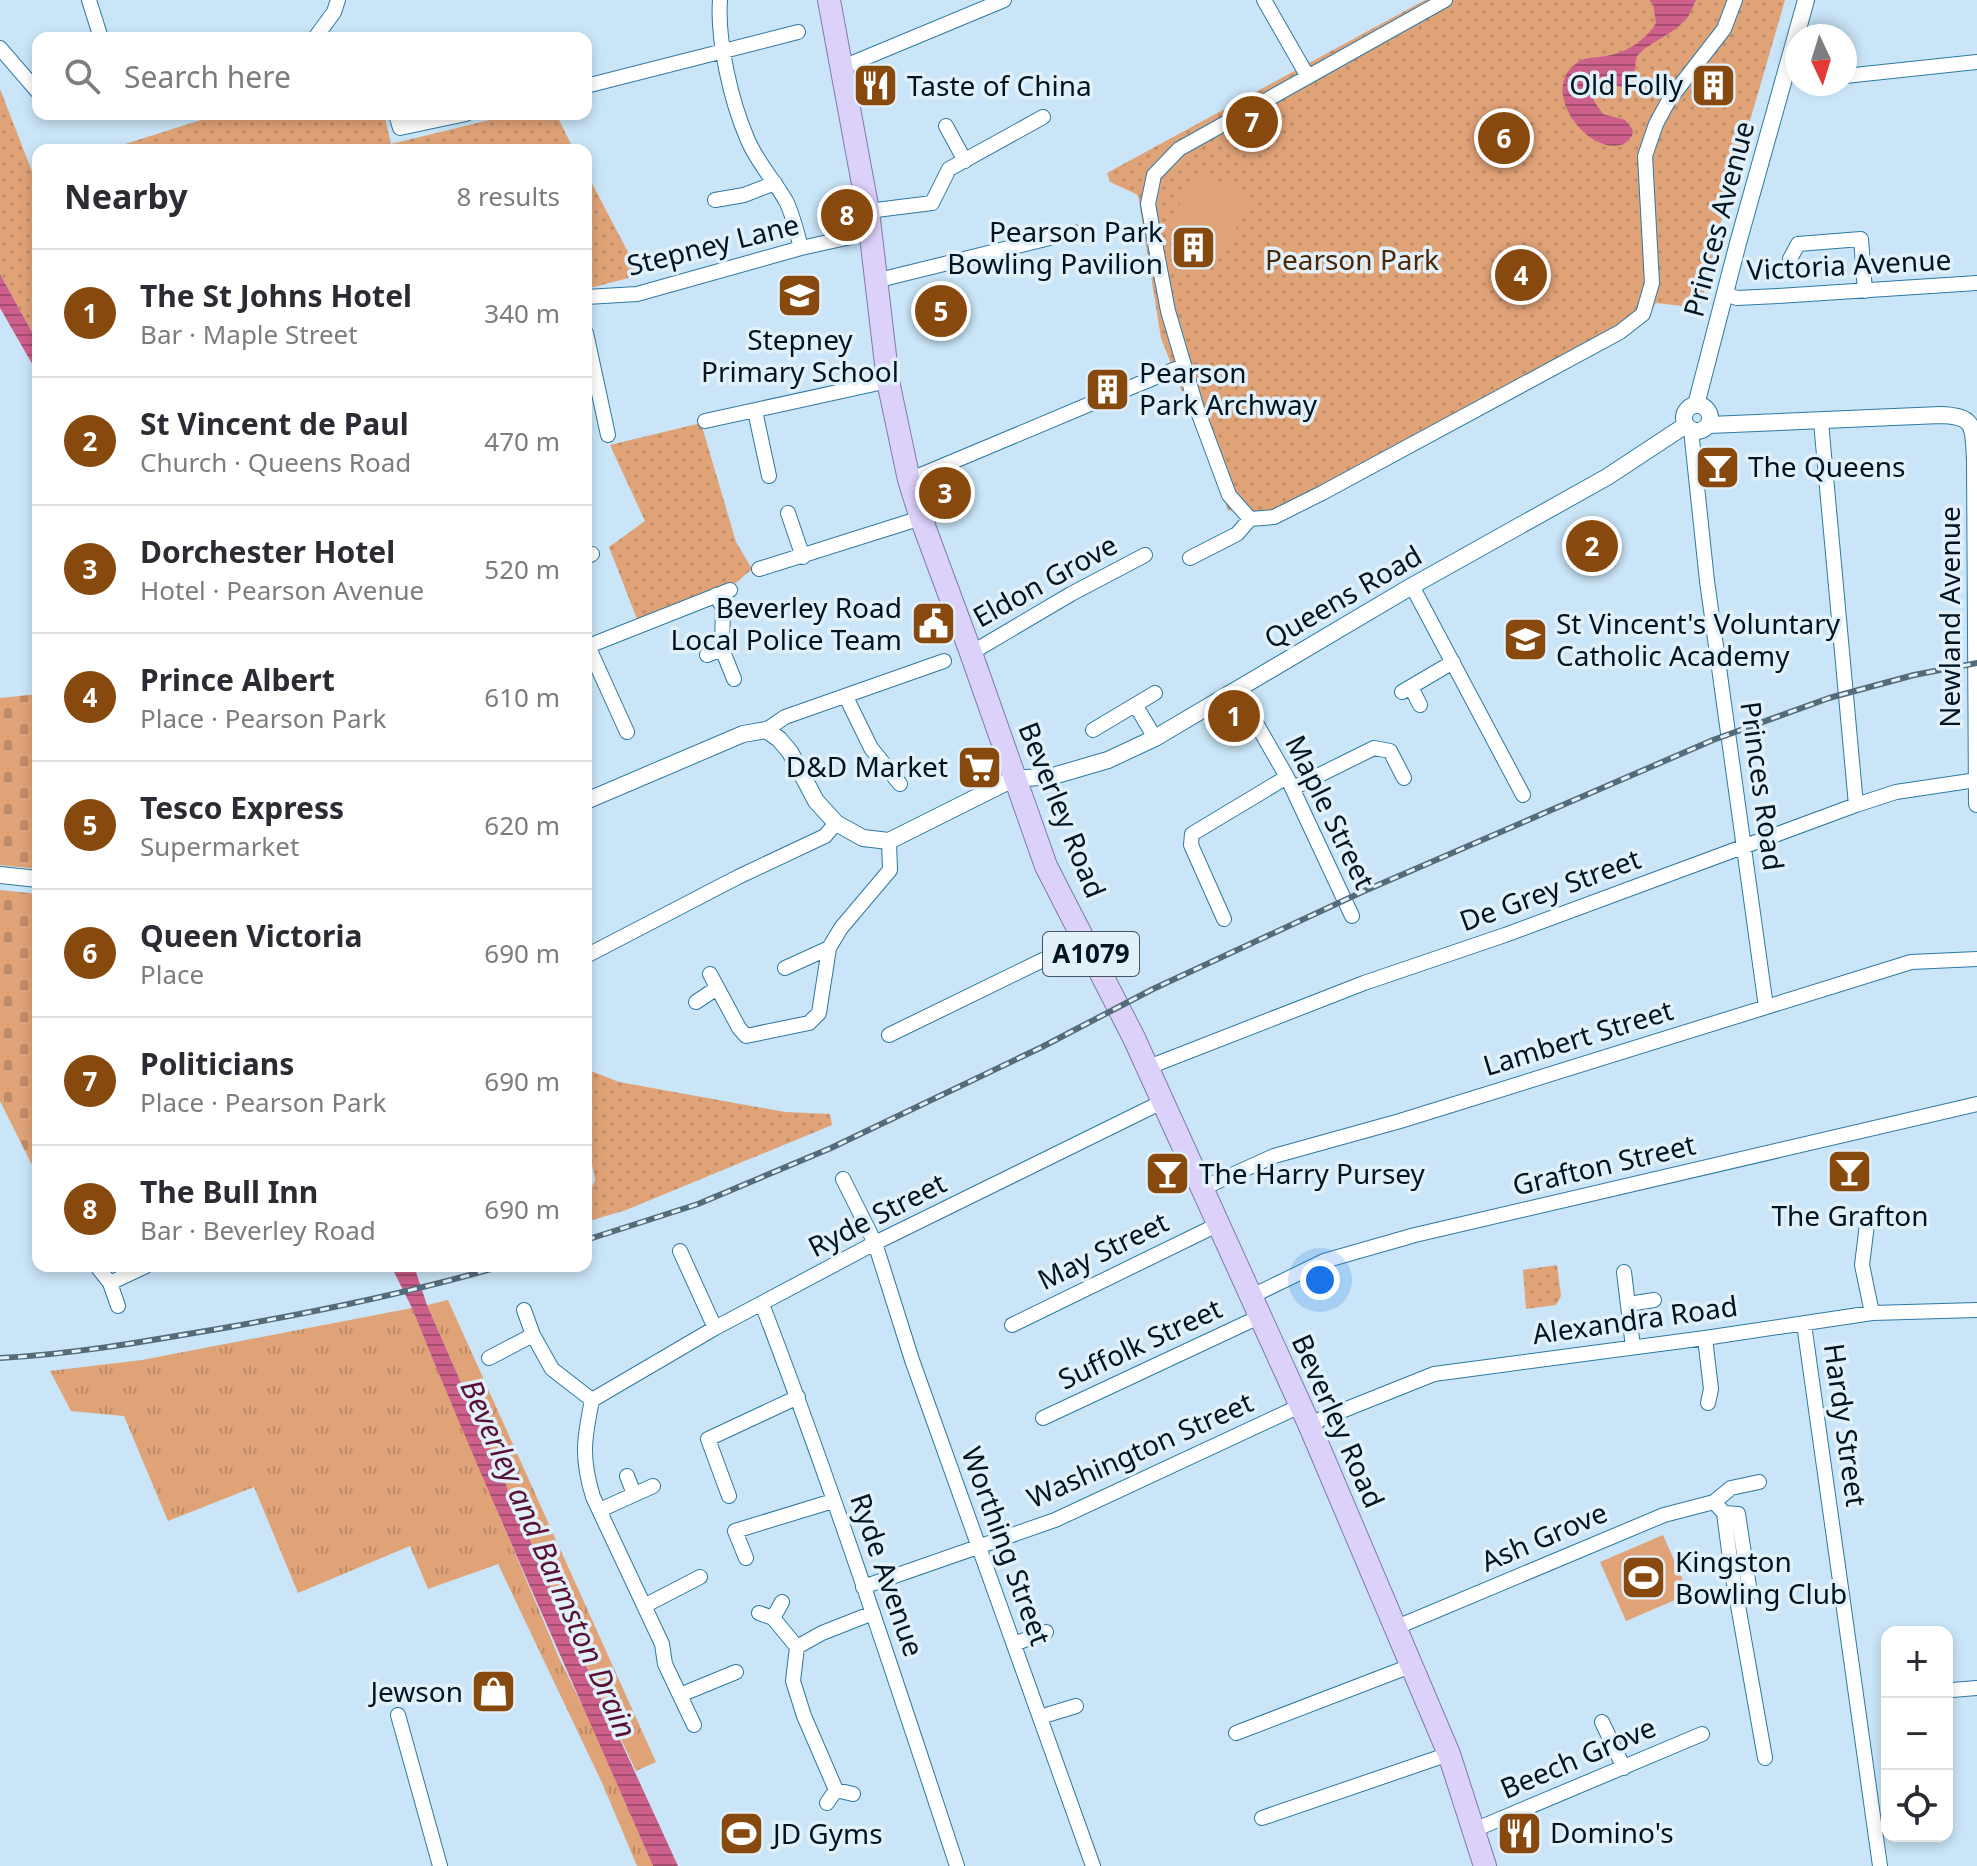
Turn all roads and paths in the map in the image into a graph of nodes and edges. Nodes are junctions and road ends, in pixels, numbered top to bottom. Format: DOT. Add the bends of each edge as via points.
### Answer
graph roads {
  1 [pos="89,0"];
  2 [pos="338,0"];
  3 [pos="720,0"];
  4 [pos="829,0"];
  5 [pos="1004,0"];
  6 [pos="1264,0"];
  7 [pos="1445,0"];
  8 [pos="1735,0"];
  9 [pos="1806,0"];
  10 [pos="1801,24"];
  11 [pos="99,32"];
  12 [pos="319,32"];
  13 [pos="798,32"];
  14 [pos="0,48"];
  15 [pos="724,50"];
  16 [pos="1977,62"];
  17 [pos="843,67"];
  18 [pos="1857,75"];
  19 [pos="1308,77"];
  20 [pos="592,84"];
  21 [pos="32,85"];
  22 [pos="1785,96"];
  23 [pos="1043,117"];
  24 [pos="398,120"];
  25 [pos="438,120"];
  26 [pos="946,126"];
  27 [pos="965,161"];
  28 [pos="775,183"];
  29 [pos="715,200"];
  30 [pos="868,211"];
  31 [pos="1074,232"];
  32 [pos="851,237"];
  33 [pos="801,248"];
  34 [pos="1790,259"];
  35 [pos="875,281"];
  36 [pos="1977,283"];
  37 [pos="1865,291"];
  38 [pos="1725,294"];
  39 [pos="592,297"];
  40 [pos="592,361"];
  41 [pos="1183,366"];
  42 [pos="888,381"];
  43 [pos="1696,405"];
  44 [pos="755,411"];
  45 [pos="705,421"];
  46 [pos="1821,422"];
  47 [pos="1709,425"];
  48 [pos="1688,427"];
  49 [pos="608,435"];
  50 [pos="769,476"];
  51 [pos="909,480"];
  52 [pos="788,513"];
  53 [pos="921,518"];
  54 [pos="1250,519"];
  55 [pos="1976,520"];
  56 [pos="1145,555"];
  57 [pos="803,557"];
  58 [pos="1190,558"];
  59 [pos="759,569"];
  60 [pos="1412,586"];
  61 [pos="592,644"];
  62 [pos="722,649"];
  63 [pos="971,653"];
  64 [pos="707,655"];
  65 [pos="592,657"];
  66 [pos="944,661"];
  67 [pos="1453,662"];
  68 [pos="734,679"];
  69 [pos="1237,690"];
  70 [pos="1155,693"];
  71 [pos="846,697"];
  72 [pos="1420,705"];
  73 [pos="1136,706"];
  74 [pos="1977,726"];
  75 [pos="766,730"];
  76 [pos="1093,730"];
  77 [pos="627,732"];
  78 [pos="1155,738"];
  79 [pos="1404,778"];
  80 [pos="1013,779"];
  81 [pos="1977,780"];
  82 [pos="1290,782"];
  83 [pos="900,784"];
  84 [pos="1523,795"];
  85 [pos="592,798"];
  86 [pos="1977,804"];
  87 [pos="1856,805"];
  88 [pos="836,823"];
  89 [pos="889,841"];
  90 [pos="1746,846"];
  91 [pos="0,875"];
  92 [pos="32,878"];
  93 [pos="1352,916"];
  94 [pos="1224,919"];
  95 [pos="1084,940"];
  96 [pos="829,948"];
  97 [pos="592,953"];
  98 [pos="1977,959"];
  99 [pos="785,968"];
  100 [pos="696,1002"];
  101 [pos="1766,1007"];
  102 [pos="889,1035"];
  103 [pos="1146,1068"];
  104 [pos="1162,1102"];
  105 [pos="1977,1104"];
  106 [pos="843,1179"];
  107 [pos="1201,1189"];
  108 [pos="1867,1224"];
  109 [pos="1217,1225"];
  110 [pos="875,1243"];
  111 [pos="680,1251"];
  112 [pos="101,1272"];
  113 [pos="133,1272"];
  114 [pos="1624,1272"];
  115 [pos="110,1283"];
  116 [pos="1654,1300"];
  117 [pos="762,1304"];
  118 [pos="1629,1304"];
  119 [pos="118,1306"];
  120 [pos="1255,1307"];
  121 [pos="524,1310"];
  122 [pos="1977,1310"];
  123 [pos="1872,1313"];
  124 [pos="1804,1324"];
  125 [pos="1012,1325"];
  126 [pos="715,1328"];
  127 [pos="533,1335"];
  128 [pos="1705,1338"];
  129 [pos="1633,1347"];
  130 [pos="489,1358"];
  131 [pos="798,1397"];
  132 [pos="592,1400"];
  133 [pos="1708,1403"];
  134 [pos="1305,1415"];
  135 [pos="1043,1418"];
  136 [pos="627,1476"];
  137 [pos="1759,1482"];
  138 [pos="653,1486"];
  139 [pos="634,1494"];
  140 [pos="729,1496"];
  141 [pos="833,1501"];
  142 [pos="1719,1507"];
  143 [pos="600,1510"];
  144 [pos="979,1545"];
  145 [pos="746,1558"];
  146 [pos="700,1577"];
  147 [pos="863,1587"];
  148 [pos="1750,1593"];
  149 [pos="782,1602"];
  150 [pos="644,1606"];
  151 [pos="873,1613"];
  152 [pos="1397,1627"];
  153 [pos="1046,1632"];
  154 [pos="1014,1644"];
  155 [pos="797,1647"];
  156 [pos="1413,1665"];
  157 [pos="736,1672"];
  158 [pos="1977,1688"];
  159 [pos="1953,1690"];
  160 [pos="680,1695"];
  161 [pos="1076,1706"];
  162 [pos="398,1715"];
  163 [pos="1040,1717"];
  164 [pos="1602,1722"];
  165 [pos="694,1725"];
  166 [pos="1236,1733"];
  167 [pos="1702,1734"];
  168 [pos="1449,1754"];
  169 [pos="1765,1758"];
  170 [pos="1624,1768"];
  171 [pos="836,1790"];
  172 [pos="853,1794"];
  173 [pos="827,1803"];
  174 [pos="1262,1818"];
  175 [pos="1474,1830"];
  176 [pos="440,1866"];
  177 [pos="957,1866"];
  178 [pos="1093,1866"];
  179 [pos="1485,1866"];
  180 [pos="1880,1866"];
  1 -- 11 [label="street"];
  2 -- 12 [label="street"];
  3 -- 15 [label="street"];
  4 -- 17 [label="main road, Beverley Road / A1079"];
  5 -- 17 [label="street"];
  6 -- 19 [label="street"];
  7 -- 19 [label="street"];
  8 -- 54 [label="street" via="1724,29 1669,100 1645,156 1652,283 1643,314 1599,344 1322,493 1274,517"];
  9 -- 10 [label="street, Princes Avenue"];
  13 -- 15 [label="street"];
  14 -- 21 [label="street"];
  15 -- 20 [label="street"];
  15 -- 28 [label="street" via="747,140"];
  16 -- 18 [label="street"];
  17 -- 30 [label="main road, Beverley Road / A1079"];
  19 -- 41 [label="street" via="1179,149 1154,175 1148,204"];
  22 -- 38 [label="street, Princes Avenue"];
  23 -- 27 [label="street"];
  24 -- 25 [label="street" via="400,128"];
  26 -- 27 [label="street"];
  27 -- 30 [label="street" via="949,169 932,203"];
  28 -- 29 [label="street"];
  28 -- 33 [label="street"];
  30 -- 35 [label="main road, Beverley Road / A1079"];
  31 -- 35 [label="street"];
  32 -- 33 [label="street, Stepney Lane"];
  33 -- 39 [label="street, Stepney Lane" via="637,294"];
  34 -- 37 [label="street" via="1798,244 1861,239"];
  35 -- 42 [label="main road, Beverley Road / A1079"];
  36 -- 37 [label="street, Victoria Avenue"];
  37 -- 38 [label="street, Victoria Avenue" via="1737,298"];
  38 -- 43 [label="street, Princes Avenue"];
  40 -- 49 [label="street"];
  41 -- 51 [label="street"];
  41 -- 54 [label="street" via="1229,495"];
  42 -- 44 [label="street"];
  42 -- 51 [label="main road, Beverley Road / A1079"];
  43 -- 47 [label="street" via="1707,409"];
  43 -- 48 [label="street" via="1685,414"];
  44 -- 45 [label="street"];
  44 -- 50 [label="street"];
  46 -- 47 [label="street"];
  46 -- 55 [label="street, Newland Avenue" via="1960,416 1973,430"];
  46 -- 87 [label="street"];
  47 -- 48 [label="street" via="1700,431"];
  48 -- 60 [label="street, Queens Road"];
  48 -- 90 [label="street, Princes Road"];
  51 -- 53 [label="main road, Beverley Road / A1079"];
  52 -- 57 [label="street"];
  53 -- 57 [label="street"];
  53 -- 63 [label="main road, Beverley Road / A1079"];
  54 -- 58 [label="street" via="1237,534"];
  55 -- 74 [label="street, Newland Avenue"];
  56 -- 63 [label="street, Eldon Grove"];
  57 -- 59 [label="street"];
  60 -- 67 [label="street"];
  60 -- 69 [label="street, Queens Road"];
  61 -- 62 [label="street" via="723,593"];
  62 -- 64 [label="street"];
  62 -- 68 [label="street"];
  63 -- 80 [label="main road, Beverley Road / A1079"];
  65 -- 77 [label="street"];
  66 -- 71 [label="street"];
  67 -- 72 [label="street" via="1407,689"];
  67 -- 84 [label="street"];
  69 -- 78 [label="street, Queens Road"];
  69 -- 82 [label="street, Maple Street"];
  70 -- 73 [label="street"];
  71 -- 75 [label="street" via="785,717"];
  71 -- 83 [label="street" via="871,748"];
  73 -- 76 [label="street"];
  73 -- 78 [label="street"];
  74 -- 81 [label="street, Newland Avenue"];
  75 -- 85 [label="street" via="743,734"];
  75 -- 88 [label="street" via="790,752 816,801"];
  78 -- 80 [label="street, Queens Road" via="1108,760 1053,776"];
  79 -- 82 [label="street" via="1390,751 1374,748"];
  80 -- 89 [label="street"];
  80 -- 95 [label="main road, Beverley Road / A1079" via="1046,866"];
  81 -- 86 [label="street, Newland Avenue"];
  81 -- 87 [label="street, De Grey Street" via="1896,792"];
  82 -- 93 [label="street, Maple Street"];
  82 -- 94 [label="street" via="1192,834 1191,845"];
  87 -- 90 [label="street, De Grey Street"];
  88 -- 89 [label="street" via="863,838"];
  88 -- 97 [label="street" via="825,836"];
  89 -- 96 [label="street" via="890,870"];
  90 -- 101 [label="street, Princes Road"];
  90 -- 103 [label="street, De Grey Street" via="1364,983"];
  91 -- 92 [label="street"];
  95 -- 102 [label="street"];
  95 -- 103 [label="main road, Beverley Road / A1079"];
  96 -- 99 [label="street"];
  96 -- 100 [label="street" via="819,1013 809,1023 746,1036 713,981"];
  98 -- 101 [label="street, Lambert Street" via="1911,962"];
  101 -- 107 [label="street, Lambert Street" via="1274,1156"];
  103 -- 104 [label="main road, Beverley Road / A1079"];
  104 -- 107 [label="main road, Beverley Road / A1079"];
  104 -- 110 [label="street, Ryde Street"];
  105 -- 120 [label="street, Grafton Street" via="1415,1235 1324,1261"];
  106 -- 110 [label="street, Worthing Street"];
  107 -- 109 [label="main road, Beverley Road / A1079"];
  108 -- 123 [label="street" via="1862,1265"];
  109 -- 120 [label="main road, Beverley Road / A1079"];
  109 -- 125 [label="street, May Street"];
  110 -- 117 [label="street, Ryde Street"];
  110 -- 144 [label="street, Worthing Street"];
  111 -- 126 [label="street"];
  112 -- 115 [label="street"];
  113 -- 115 [label="street"];
  114 -- 118 [label="street"];
  115 -- 119 [label="street"];
  116 -- 118 [label="street"];
  117 -- 126 [label="street, Ryde Street"];
  117 -- 131 [label="street, Ryde Avenue"];
  118 -- 129 [label="street"];
  120 -- 134 [label="main road, Beverley Road / A1079"];
  120 -- 135 [label="street, Suffolk Street"];
  121 -- 127 [label="street"];
  122 -- 123 [label="street, Alexandra Road"];
  123 -- 124 [label="street, Alexandra Road"];
  124 -- 128 [label="street, Alexandra Road"];
  124 -- 180 [label="street, Hardy Street"];
  126 -- 132 [label="street, Ryde Street"];
  127 -- 130 [label="street"];
  127 -- 132 [label="street" via="552,1369"];
  128 -- 129 [label="street, Alexandra Road"];
  128 -- 133 [label="street"];
  129 -- 134 [label="street, Alexandra Road" via="1434,1374"];
  131 -- 140 [label="street" via="708,1439"];
  131 -- 141 [label="street, Ryde Avenue"];
  132 -- 143 [label="street" via="583,1443 587,1477"];
  134 -- 144 [label="street, Washington Street" via="1055,1520"];
  134 -- 152 [label="main road, Beverley Road / A1079"];
  136 -- 139 [label="street"];
  137 -- 142 [label="street, Ash Grove" via="1731,1488"];
  138 -- 139 [label="street"];
  139 -- 143 [label="street"];
  141 -- 145 [label="street" via="735,1531"];
  141 -- 147 [label="street, Ryde Avenue"];
  142 -- 148 [label="street" via="1738,1514"];
  142 -- 152 [label="street, Ash Grove" via="1664,1515"];
  142 -- 169 [label="street"];
  143 -- 150 [label="street"];
  144 -- 147 [label="street, Washington Street"];
  144 -- 154 [label="street, Worthing Street"];
  146 -- 150 [label="street"];
  147 -- 151 [label="street, Ryde Avenue"];
  149 -- 155 [label="street" via="766,1615"];
  150 -- 160 [label="street"];
  151 -- 155 [label="street"];
  151 -- 177 [label="street, Ryde Avenue"];
  152 -- 156 [label="main road, Beverley Road / A1079"];
  153 -- 154 [label="street"];
  154 -- 163 [label="street, Worthing Street"];
  155 -- 171 [label="street" via="793,1681"];
  156 -- 166 [label="street"];
  156 -- 168 [label="main road, Beverley Road / A1079"];
  157 -- 160 [label="street"];
  158 -- 159 [label="street"];
  160 -- 165 [label="street"];
  161 -- 163 [label="street"];
  162 -- 176 [label="street"];
  163 -- 178 [label="street, Worthing Street"];
  164 -- 170 [label="street"];
  167 -- 170 [label="street, Beech Grove"];
  168 -- 174 [label="street"];
  168 -- 175 [label="main road, Beverley Road / A1079"];
  170 -- 175 [label="street, Beech Grove"];
  171 -- 172 [label="street"];
  171 -- 173 [label="street"];
  175 -- 179 [label="main road, Beverley Road / A1079"];
}
